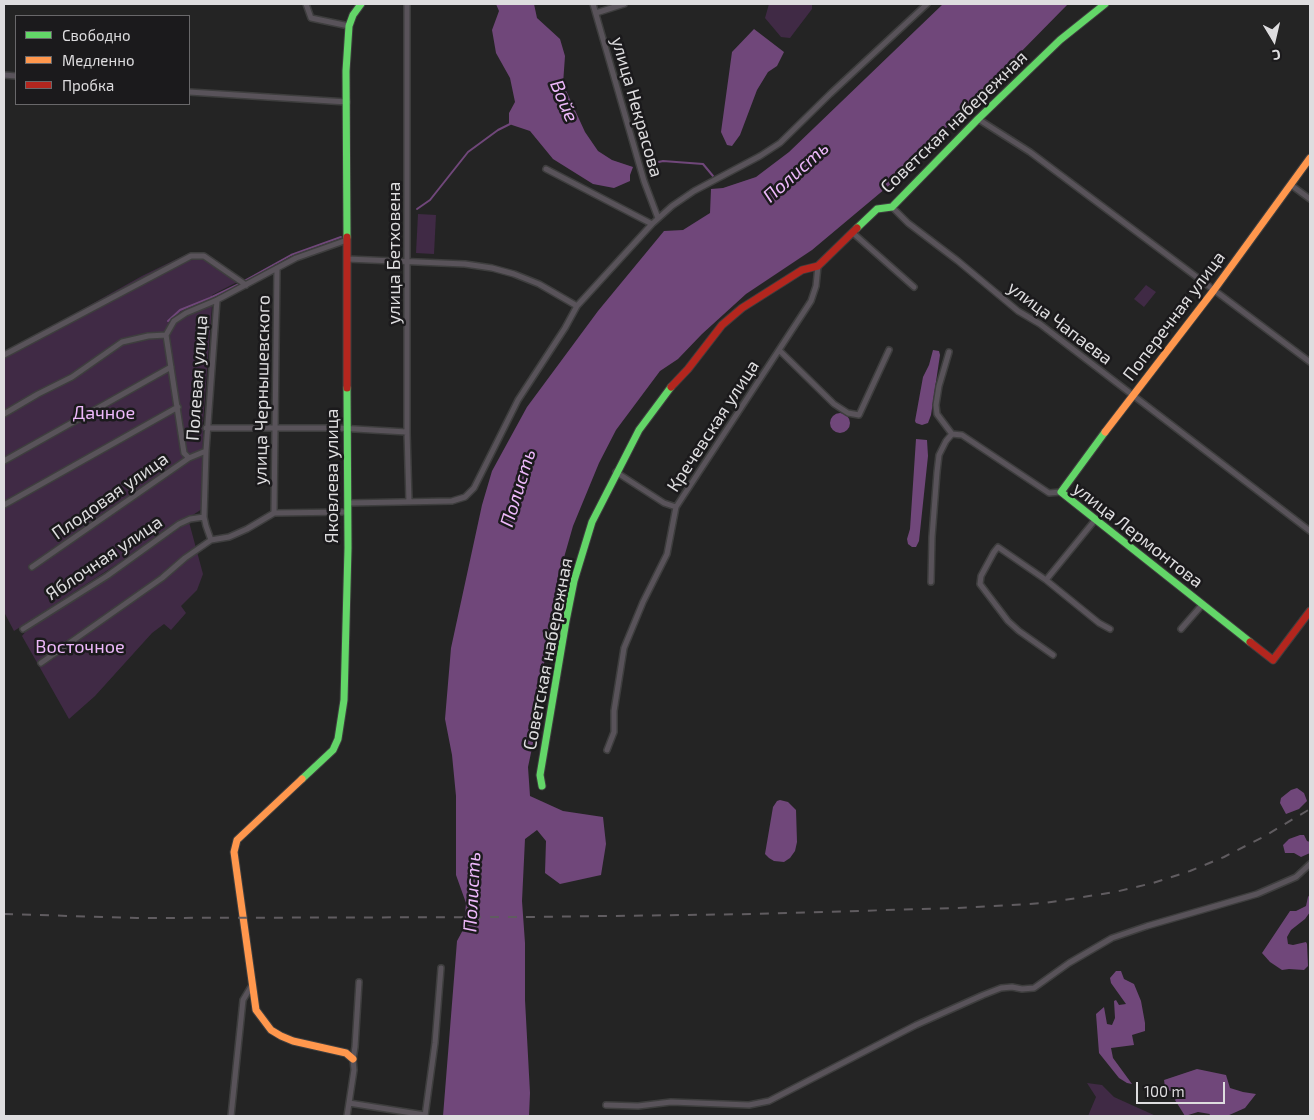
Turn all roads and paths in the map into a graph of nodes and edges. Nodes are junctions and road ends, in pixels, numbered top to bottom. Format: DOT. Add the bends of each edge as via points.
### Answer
graph roads {
  1 [pos="306,4"];
  2 [pos="361,4"];
  3 [pos="407,4"];
  4 [pos="593,4"];
  5 [pos="624,4"];
  6 [pos="927,4"];
  7 [pos="1105,4"];
  8 [pos="596,14"];
  9 [pos="349,26"];
  10 [pos="190,92"];
  11 [pos="347,102"];
  12 [pos="978,119"];
  13 [pos="1310,158"];
  14 [pos="546,170"];
  15 [pos="1291,184"];
  16 [pos="1310,199"];
  17 [pos="892,207"];
  18 [pos="658,218"];
  19 [pos="652,224"];
  20 [pos="853,233"];
  21 [pos="347,240"];
  22 [pos="347,259"];
  23 [pos="408,260"];
  24 [pos="818,266"];
  25 [pos="277,268"];
  26 [pos="246,285"];
  27 [pos="914,287"];
  28 [pos="1214,290"];
  29 [pos="217,300"];
  30 [pos="576,306"];
  31 [pos="166,335"];
  32 [pos="779,350"];
  33 [pos="889,350"];
  34 [pos="948,352"];
  35 [pos="4,355"];
  36 [pos="1310,362"];
  37 [pos="171,367"];
  38 [pos="1132,395"];
  39 [pos="178,407"];
  40 [pos="4,414"];
  41 [pos="206,428"];
  42 [pos="276,428"];
  43 [pos="347,429"];
  44 [pos="407,432"];
  45 [pos="952,434"];
  46 [pos="206,451"];
  47 [pos="189,458"];
  48 [pos="4,461"];
  49 [pos="616,472"];
  50 [pos="1061,492"];
  51 [pos="409,502"];
  52 [pos="348,503"];
  53 [pos="4,505"];
  54 [pos="676,508"];
  55 [pos="348,512"];
  56 [pos="274,513"];
  57 [pos="204,517"];
  58 [pos="1095,520"];
  59 [pos="1310,531"];
  60 [pos="211,540"];
  61 [pos="32,567"];
  62 [pos="1046,580"];
  63 [pos="931,582"];
  64 [pos="1202,605"];
  65 [pos="1310,611"];
  66 [pos="23,629"];
  67 [pos="1110,629"];
  68 [pos="1181,629"];
  69 [pos="1053,655"];
  70 [pos="40,663"];
  71 [pos="607,750"];
  72 [pos="542,786"];
  73 [pos="1310,864"];
  74 [pos="441,968"];
  75 [pos="359,982"];
  76 [pos="252,985"];
  77 [pos="353,1059"];
  78 [pos="349,1103"];
  79 [pos="606,1105"];
  80 [pos="231,1116"];
  81 [pos="347,1116"];
  82 [pos="425,1116"];
  1 -- 9 [label="street" via="311,18"];
  2 -- 9 [label="street, Яковлева улица"];
  3 -- 23 [label="street, улица Бетховена"];
  4 -- 8 [label="street, улица Некрасова"];
  5 -- 8 [label="street"];
  6 -- 18 [label="street" via="780,143 694,190"];
  7 -- 12 [label="street, Советская набережная" via="1060,40"];
  8 -- 18 [label="street, улица Некрасова" via="644,181"];
  9 -- 11 [label="street, Яковлева улица"];
  10 -- 11 [label="street"];
  11 -- 21 [label="street, Яковлева улица"];
  12 -- 17 [label="street, Советская набережная"];
  12 -- 28 [label="street" via="1030,152"];
  13 -- 15 [label="street, Поперечная улица"];
  14 -- 19 [label="street"];
  15 -- 16 [label="street"];
  15 -- 28 [label="street, Поперечная улица"];
  17 -- 20 [label="street, Советская набережная" via="877,209"];
  17 -- 38 [label="street, улица Чапаева" via="1018,311 1040,324"];
  18 -- 19 [label="street"];
  19 -- 30 [label="street"];
  20 -- 24 [label="street, Советская набережная"];
  20 -- 27 [label="street"];
  21 -- 22 [label="street, Яковлева улица"];
  21 -- 25 [label="street, Полевая улица"];
  22 -- 23 [label="street"];
  22 -- 43 [label="street, Яковлева улица"];
  23 -- 30 [label="street" via="465,264 514,274 539,284"];
  23 -- 44 [label="street, улица Бетховена"];
  24 -- 32 [label="street, Кречевская улица" via="811,301"];
  24 -- 49 [label="street, Советская набережная" via="802,270 742,308 722,325 666,392 639,430"];
  25 -- 26 [label="street, Полевая улица"];
  25 -- 42 [label="street, улица Чернышевского"];
  26 -- 29 [label="street, Полевая улица"];
  26 -- 35 [label="street" via="204,256 191,256"];
  28 -- 36 [label="street"];
  28 -- 38 [label="street, Поперечная улица"];
  29 -- 31 [label="street" via="174,321"];
  29 -- 41 [label="street, Полевая улица"];
  30 -- 51 [label="street" via="566,328 518,400 474,488 465,497 452,501"];
  31 -- 37 [label="street"];
  31 -- 40 [label="street" via="122,342 72,377"];
  32 -- 33 [label="street" via="834,404 848,413 859,415"];
  32 -- 54 [label="street, Кречевская улица"];
  34 -- 45 [label="street" via="936,405 937,414"];
  37 -- 39 [label="street"];
  37 -- 48 [label="street"];
  38 -- 50 [label="street, Поперечная улица"];
  38 -- 59 [label="street, улица Чапаева"];
  39 -- 47 [label="street" via="184,453"];
  39 -- 53 [label="street"];
  41 -- 42 [label="street"];
  41 -- 46 [label="street, Полевая улица"];
  42 -- 43 [label="street"];
  42 -- 56 [label="street, улица Чернышевского"];
  43 -- 44 [label="street"];
  43 -- 52 [label="street, Яковлева улица"];
  44 -- 51 [label="street, улица Бетховена"];
  45 -- 50 [label="street, улица Лермонтова" via="962,435 1049,493"];
  45 -- 63 [label="street" via="940,455 937,472"];
  46 -- 47 [label="street, Плодовая улица"];
  46 -- 57 [label="street, Полевая улица"];
  47 -- 61 [label="street, Плодовая улица"];
  49 -- 54 [label="street"];
  49 -- 72 [label="street, Советская набережная" via="592,522 574,580 540,775"];
  50 -- 58 [label="street, улица Лермонтова"];
  51 -- 52 [label="street"];
  52 -- 55 [label="street, Яковлева улица"];
  54 -- 71 [label="street, Кречевская улица" via="667,554 624,648 614,732"];
  55 -- 56 [label="street"];
  55 -- 76 [label="street, Яковлева улица" via="344,700 338,739 327,757 237,840 234,852"];
  56 -- 60 [label="street" via="229,537"];
  57 -- 60 [label="street, Полевая улица"];
  57 -- 66 [label="street, Яблочная улица" via="179,524 107,576"];
  58 -- 62 [label="street"];
  58 -- 64 [label="street, улица Лермонтова"];
  60 -- 70 [label="street"];
  62 -- 67 [label="street"];
  62 -- 69 [label="street" via="998,547 981,576 980,584 1008,621"];
  64 -- 65 [label="street, улица Лермонтова" via="1273,660"];
  64 -- 68 [label="street"];
  73 -- 79 [label="street" via="1296,877 1257,894 1112,938 1069,962 1034,988 1012,986 983,995 916,1025 769,1101 748,1105 671,1102"];
  74 -- 82 [label="street"];
  75 -- 77 [label="street"];
  76 -- 77 [label="street, Яковлева улица" via="256,1010 271,1030 292,1041 346,1053"];
  76 -- 80 [label="street" via="244,1000"];
  77 -- 78 [label="street"];
  78 -- 81 [label="street"];
  78 -- 82 [label="street"];
}
